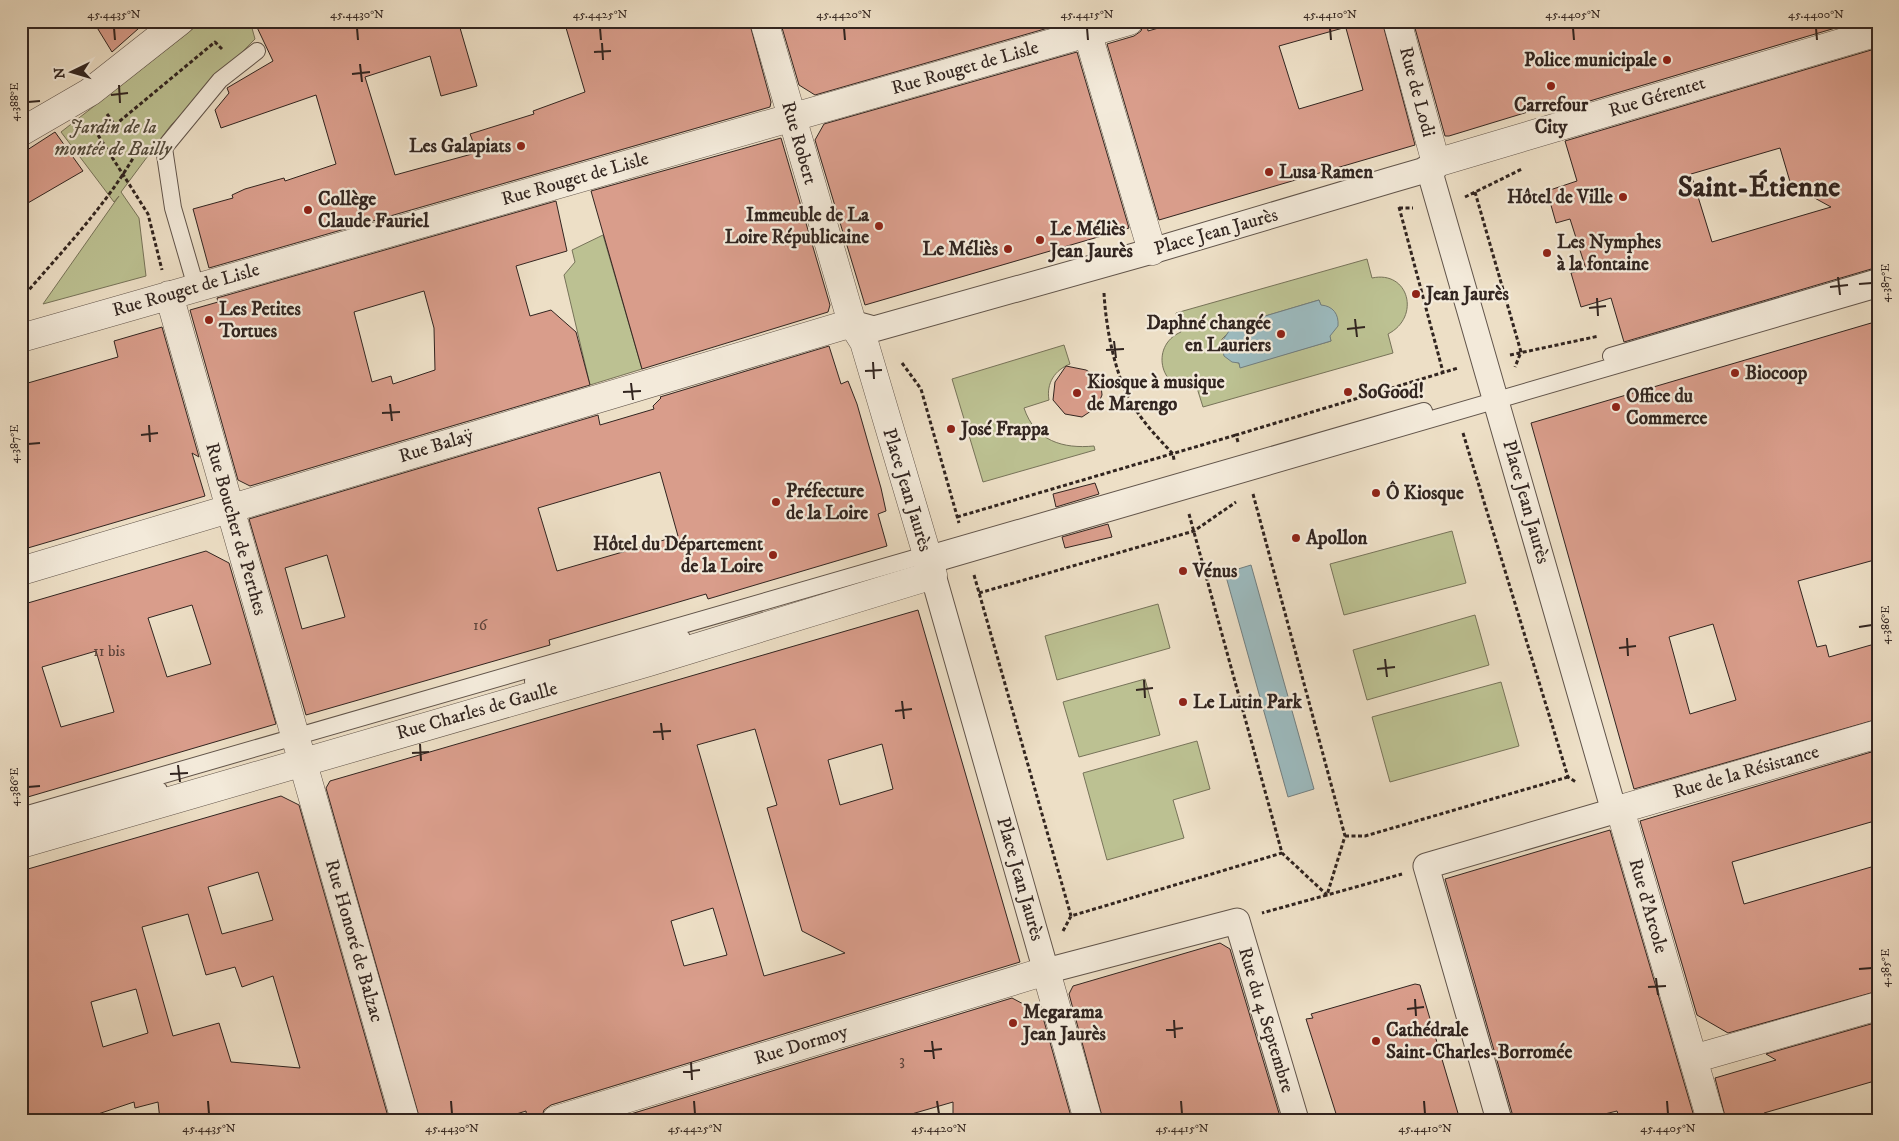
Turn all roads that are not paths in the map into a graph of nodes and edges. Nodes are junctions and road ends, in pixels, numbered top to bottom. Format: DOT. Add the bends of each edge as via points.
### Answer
graph roads {
  1 [pos="180,21"];
  2 [pos="764,21"];
  3 [pos="1129,21"];
  4 [pos="1397,21"];
  5 [pos="1086,27"];
  6 [pos="1878,32"];
  7 [pos="256,51"];
  8 [pos="792,118"];
  9 [pos="21,132"];
  10 [pos="1436,163"];
  11 [pos="1152,251"];
  12 [pos="1878,277"];
  13 [pos="196,287"];
  14 [pos="1878,289"];
  15 [pos="169,295"];
  16 [pos="852,323"];
  17 [pos="21,338"];
  18 [pos="1498,405"];
  19 [pos="1182,486"];
  20 [pos="230,507"];
  21 [pos="929,565"];
  22 [pos="21,571"];
  23 [pos="1878,734"];
  24 [pos="299,749"];
  25 [pos="1613,807"];
  26 [pos="21,816"];
  27 [pos="21,829"];
  28 [pos="21,844"];
  29 [pos="1046,971"];
  30 [pos="1878,1006"];
  31 [pos="1693,1059"];
  32 [pos="405,1120"];
  33 [pos="556,1120"];
  34 [pos="1088,1120"];
  35 [pos="1296,1120"];
  36 [pos="1500,1120"];
  37 [pos="1711,1120"];
  1 -- 9 [label="street" via="83,96"];
  2 -- 8 [label="street, Rue Robert"];
  3 -- 5 [label="street, Rue Rouget de Lisle"];
  4 -- 10 [label="street, Rue de Lodi"];
  5 -- 8 [label="street, Rue Rouget de Lisle"];
  5 -- 11 [label="street"];
  6 -- 10 [label="street, Rue Gérentet"];
  7 -- 13 [label="lane" via="220,80 164,148 174,208"];
  8 -- 13 [label="street, Rue Rouget de Lisle"];
  8 -- 16 [label="street, Rue Robert"];
  10 -- 11 [label="street, Place Jean Jaurès" via="1422,171"];
  10 -- 18 [label="street, Place Jean Jaurès" via="1431,176"];
  11 -- 16 [label="street, Place Jean Jaurès" via="874,328"];
  12 -- 18 [label="lane"];
  13 -- 15 [label="street, Rue Rouget de Lisle"];
  14 -- 18 [label="lane"];
  15 -- 17 [label="street, Rue Rouget de Lisle"];
  15 -- 20 [label="street, Rue Boucher de Perthes"];
  16 -- 20 [label="street, Rue Balaÿ"];
  16 -- 21 [label="street, Place Jean Jaurès" via="864,342"];
  18 -- 19 [label="lane"];
  18 -- 19 [label="lane" via="1243,462"];
  18 -- 25 [label="street, Place Jean Jaurès"];
  19 -- 21 [label="lane" via="966,548"];
  20 -- 22 [label="street, Rue Balaÿ"];
  20 -- 24 [label="street, Rue Boucher de Perthes"];
  21 -- 24 [label="street, Rue Charles de Gaulle" via="650,662"];
  21 -- 29 [label="street, Place Jean Jaurès"];
  23 -- 25 [label="street, Rue de la Résistance"];
  24 -- 26 [label="lane"];
  24 -- 27 [label="lane"];
  24 -- 28 [label="street, Rue Charles de Gaulle" via="159,806"];
  24 -- 32 [label="street, Rue Honoré de Balzac"];
  25 -- 31 [label="street, Rue d'Arcole" via="1622,816"];
  25 -- 36 [label="street" via="1426,866"];
  29 -- 33 [label="street, Rue Dormoy"];
  29 -- 34 [label="street"];
  29 -- 35 [label="street, Rue du 4 Septembre" via="1237,921"];
  30 -- 31 [label="street"];
  31 -- 37 [label="street, Rue d'Arcole"];
}
